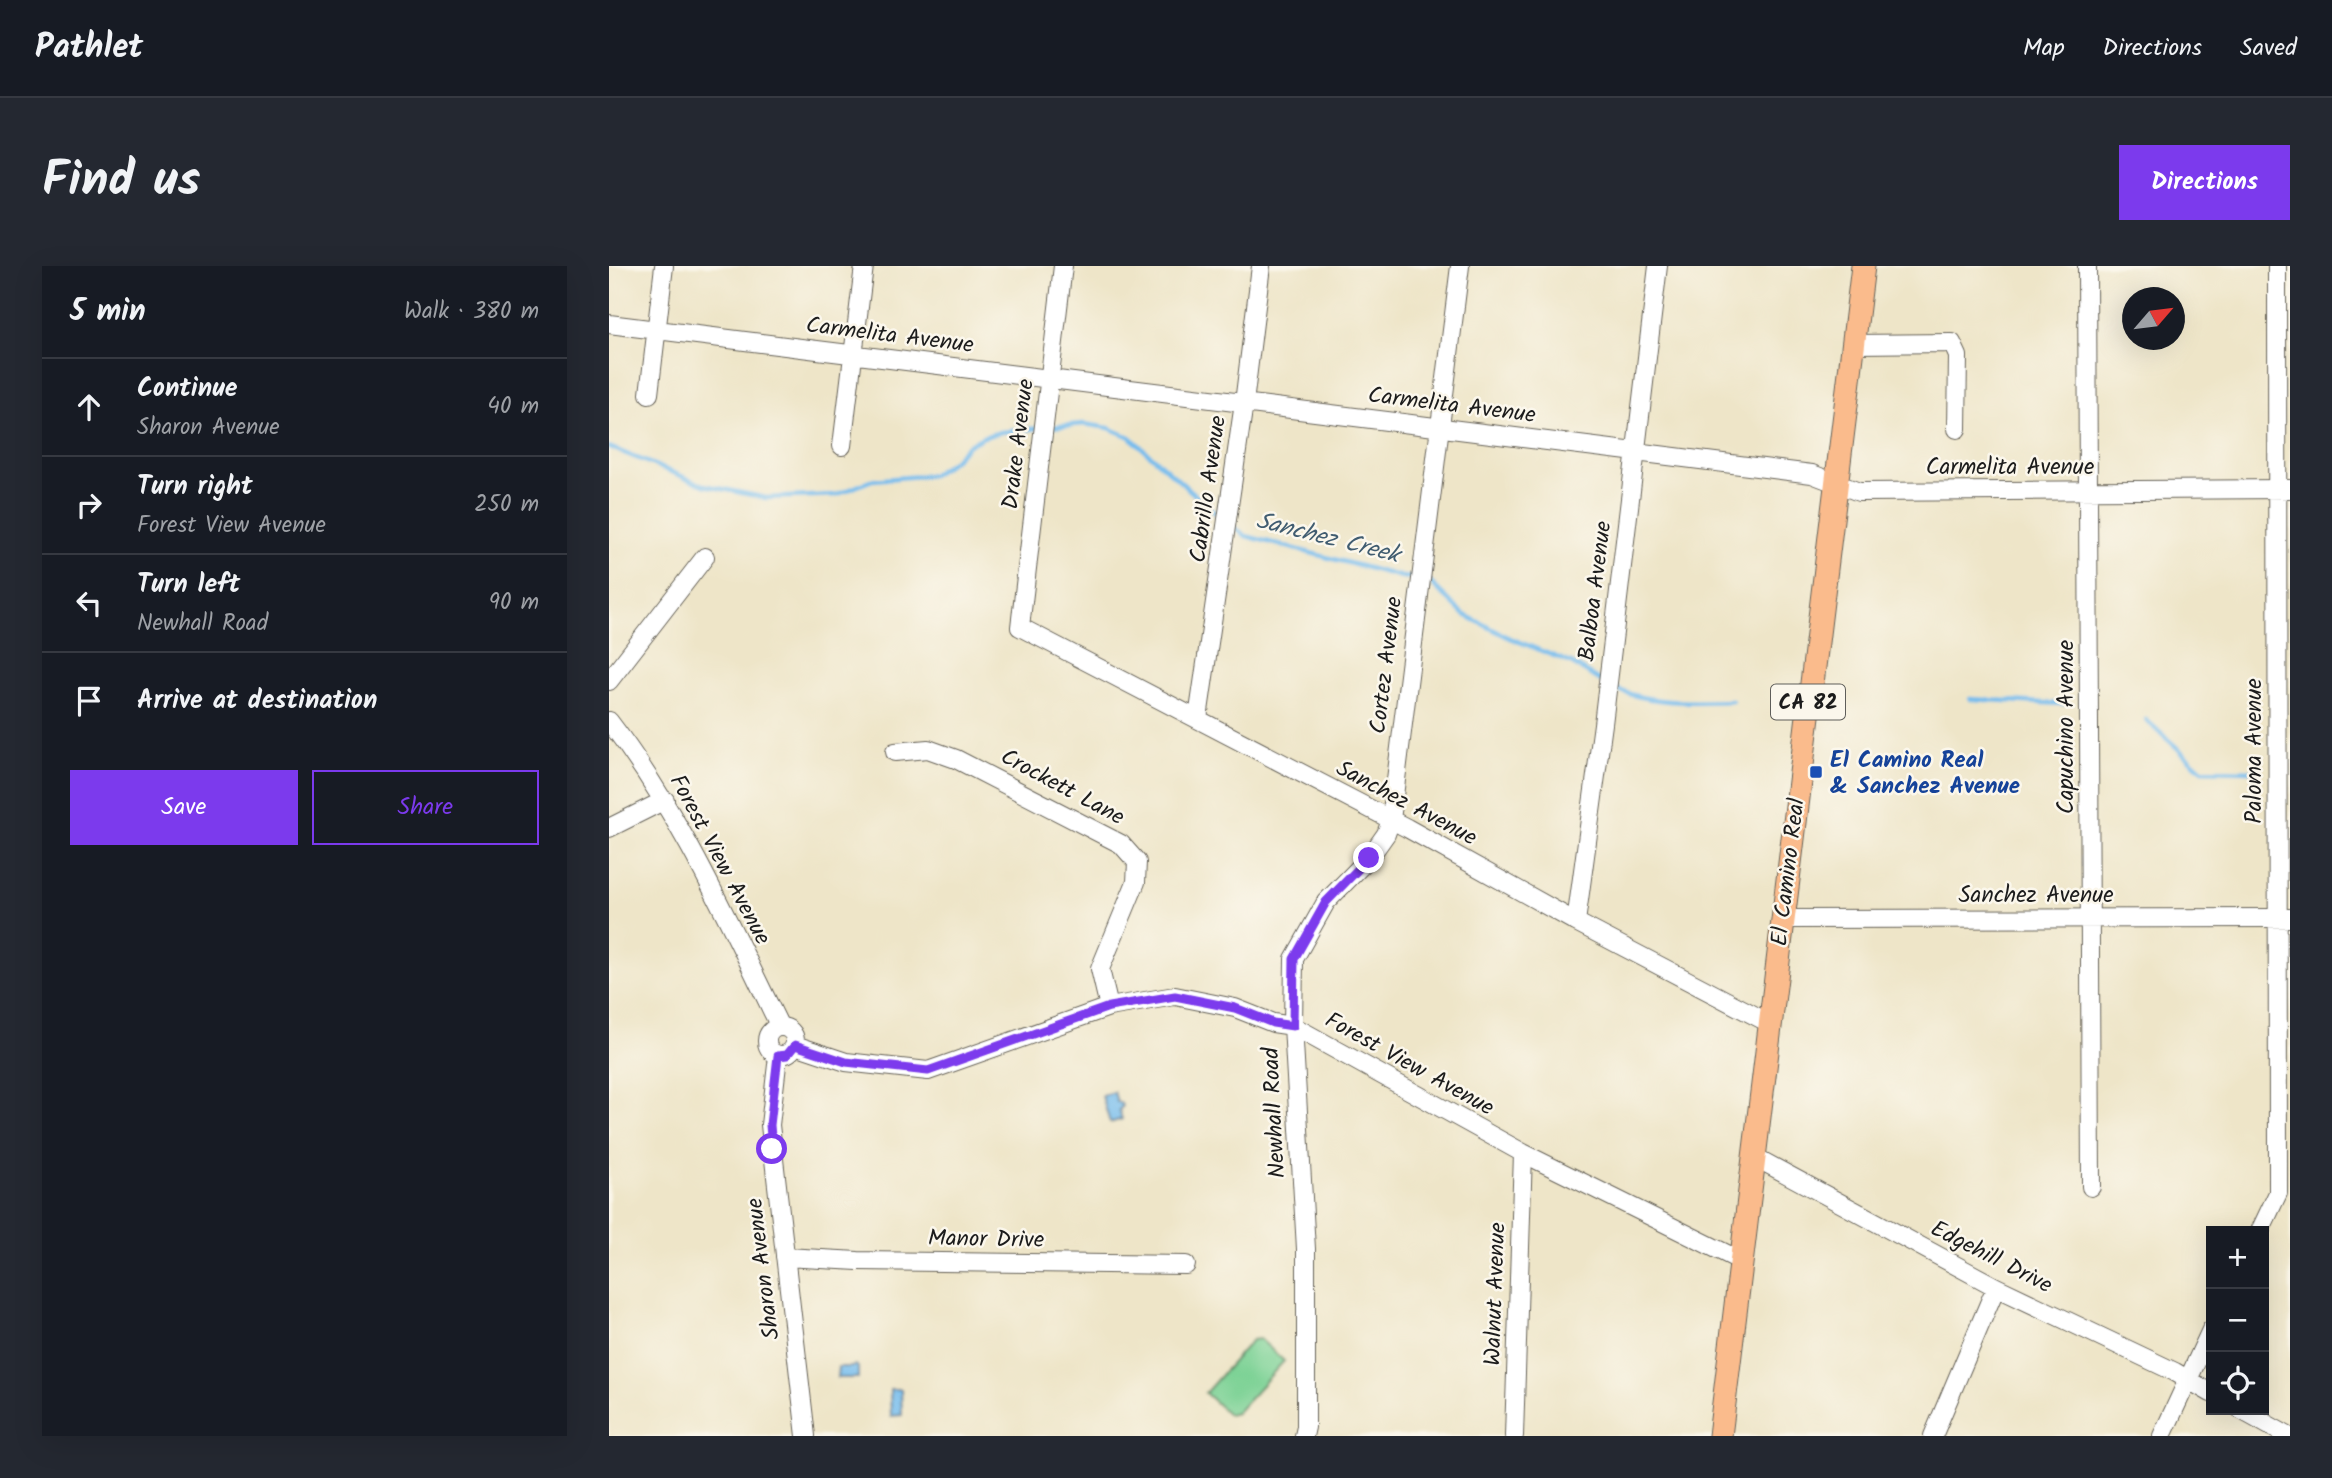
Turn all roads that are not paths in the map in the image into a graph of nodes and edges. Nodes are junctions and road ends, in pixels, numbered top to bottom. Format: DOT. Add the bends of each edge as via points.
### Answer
graph roads {
  1 [pos="664,266"];
  2 [pos="864,266"];
  3 [pos="1063,266"];
  4 [pos="1261,266"];
  5 [pos="1460,266"];
  6 [pos="1658,266"];
  7 [pos="1863,266"];
  8 [pos="2087,266"];
  9 [pos="2277,266"];
  10 [pos="609,324"];
  11 [pos="656,330"];
  12 [pos="1853,344"];
  13 [pos="853,353"];
  14 [pos="1049,380"];
  15 [pos="649,394"];
  16 [pos="1244,403"];
  17 [pos="1440,428"];
  18 [pos="1957,429"];
  19 [pos="842,446"];
  20 [pos="1635,452"];
  21 [pos="1835,484"];
  22 [pos="2088,489"];
  23 [pos="2284,489"];
  24 [pos="705,556"];
  25 [pos="1020,627"];
  26 [pos="609,681"];
  27 [pos="1198,718"];
  28 [pos="609,721"];
  29 [pos="895,752"];
  30 [pos="665,800"];
  31 [pos="1391,820"];
  32 [pos="609,828"];
  33 [pos="2091,918"];
  34 [pos="2284,918"];
  35 [pos="1781,919"];
  36 [pos="1576,922"];
  37 [pos="1109,1007"];
  38 [pos="1769,1023"];
  39 [pos="1293,1026"];
  40 [pos="779,1027"];
  41 [pos="795,1045"];
  42 [pos="778,1056"];
  43 [pos="1523,1153"];
  44 [pos="1753,1156"];
  45 [pos="2091,1187"];
  46 [pos="2262,1226"];
  47 [pos="785,1257"];
  48 [pos="1741,1261"];
  49 [pos="1186,1265"];
  50 [pos="1996,1287"];
  51 [pos="2206,1341"];
  52 [pos="2188,1379"];
  53 [pos="2206,1390"];
  54 [pos="2250,1415"];
  55 [pos="806,1436"];
  56 [pos="1304,1436"];
  57 [pos="1514,1436"];
  58 [pos="1720,1436"];
  59 [pos="1933,1436"];
  60 [pos="2162,1436"];
  61 [pos="2288,1436"];
  1 -- 11 [label="street"];
  2 -- 13 [label="street"];
  3 -- 14 [label="street, Drake Avenue"];
  4 -- 16 [label="street, Cabrillo Avenue"];
  5 -- 17 [label="street, Cortez Avenue"];
  6 -- 20 [label="street, Balboa Avenue"];
  7 -- 12 [label="main road, El Camino Real / CA 82"];
  8 -- 22 [label="street, Capuchino Avenue"];
  9 -- 23 [label="street, Paloma Avenue"];
  10 -- 11 [label="street, Carmelita Avenue"];
  11 -- 13 [label="street, Carmelita Avenue"];
  11 -- 15 [label="street"];
  12 -- 18 [label="street" via="1952,343 1958,356"];
  12 -- 21 [label="main road, El Camino Real / CA 82"];
  13 -- 14 [label="street, Carmelita Avenue"];
  13 -- 19 [label="street"];
  14 -- 16 [label="street, Carmelita Avenue"];
  14 -- 25 [label="street, Drake Avenue"];
  16 -- 17 [label="street, Carmelita Avenue"];
  16 -- 27 [label="street, Cabrillo Avenue"];
  17 -- 20 [label="street, Carmelita Avenue"];
  17 -- 31 [label="street, Cortez Avenue"];
  20 -- 21 [label="street, Carmelita Avenue" via="1812,474"];
  20 -- 36 [label="street, Balboa Avenue"];
  21 -- 22 [label="street, Carmelita Avenue" via="1859,492"];
  21 -- 35 [label="main road, El Camino Real / CA 82"];
  22 -- 23 [label="street, Carmelita Avenue"];
  22 -- 33 [label="street, Capuchino Avenue"];
  23 -- 34 [label="street, Paloma Avenue"];
  24 -- 26 [label="street"];
  25 -- 27 [label="street, Sanchez Avenue"];
  27 -- 31 [label="street, Sanchez Avenue"];
  28 -- 30 [label="street, Forest View Avenue"];
  29 -- 37 [label="street, Crockett Lane" via="928,748 956,758 1121,844 1136,862 1136,883 1100,969"];
  30 -- 32 [label="street"];
  30 -- 40 [label="street, Forest View Avenue"];
  31 -- 36 [label="street, Sanchez Avenue"];
  31 -- 39 [label="street, Newhall Road" via="1369,858 1326,902 1294,959"];
  33 -- 34 [label="street, Sanchez Avenue"];
  33 -- 35 [label="street, Sanchez Avenue"];
  33 -- 45 [label="street, Capuchino Avenue"];
  34 -- 46 [label="street, Paloma Avenue" via="2278,1193"];
  35 -- 38 [label="main road, El Camino Real / CA 82"];
  36 -- 38 [label="street, Sanchez Avenue"];
  37 -- 39 [label="street, Forest View Avenue" via="1175,996"];
  37 -- 41 [label="street, Forest View Avenue" via="928,1071 846,1062"];
  38 -- 44 [label="main road, El Camino Real / CA 82"];
  39 -- 43 [label="street, Forest View Avenue"];
  39 -- 56 [label="street, Newhall Road" via="1306,1250"];
  40 -- 41 [label="street" via="792,1032"];
  40 -- 42 [label="street" via="771,1030 767,1043"];
  41 -- 42 [label="street" via="787,1055"];
  42 -- 47 [label="street, Sharon Avenue" via="770,1125"];
  43 -- 48 [label="street, Forest View Avenue"];
  43 -- 57 [label="street, Walnut Avenue"];
  44 -- 48 [label="main road, El Camino Real / CA 82"];
  44 -- 50 [label="street, Edgehill Drive"];
  47 -- 49 [label="street, Manor Drive"];
  47 -- 55 [label="street, Sharon Avenue"];
  48 -- 58 [label="main road, El Camino Real / CA 82"];
  50 -- 52 [label="street, Edgehill Drive"];
  50 -- 59 [label="street"];
  51 -- 52 [label="street"];
  52 -- 53 [label="street, Edgehill Drive"];
  52 -- 60 [label="street"];
  54 -- 61 [label="street"];
}
